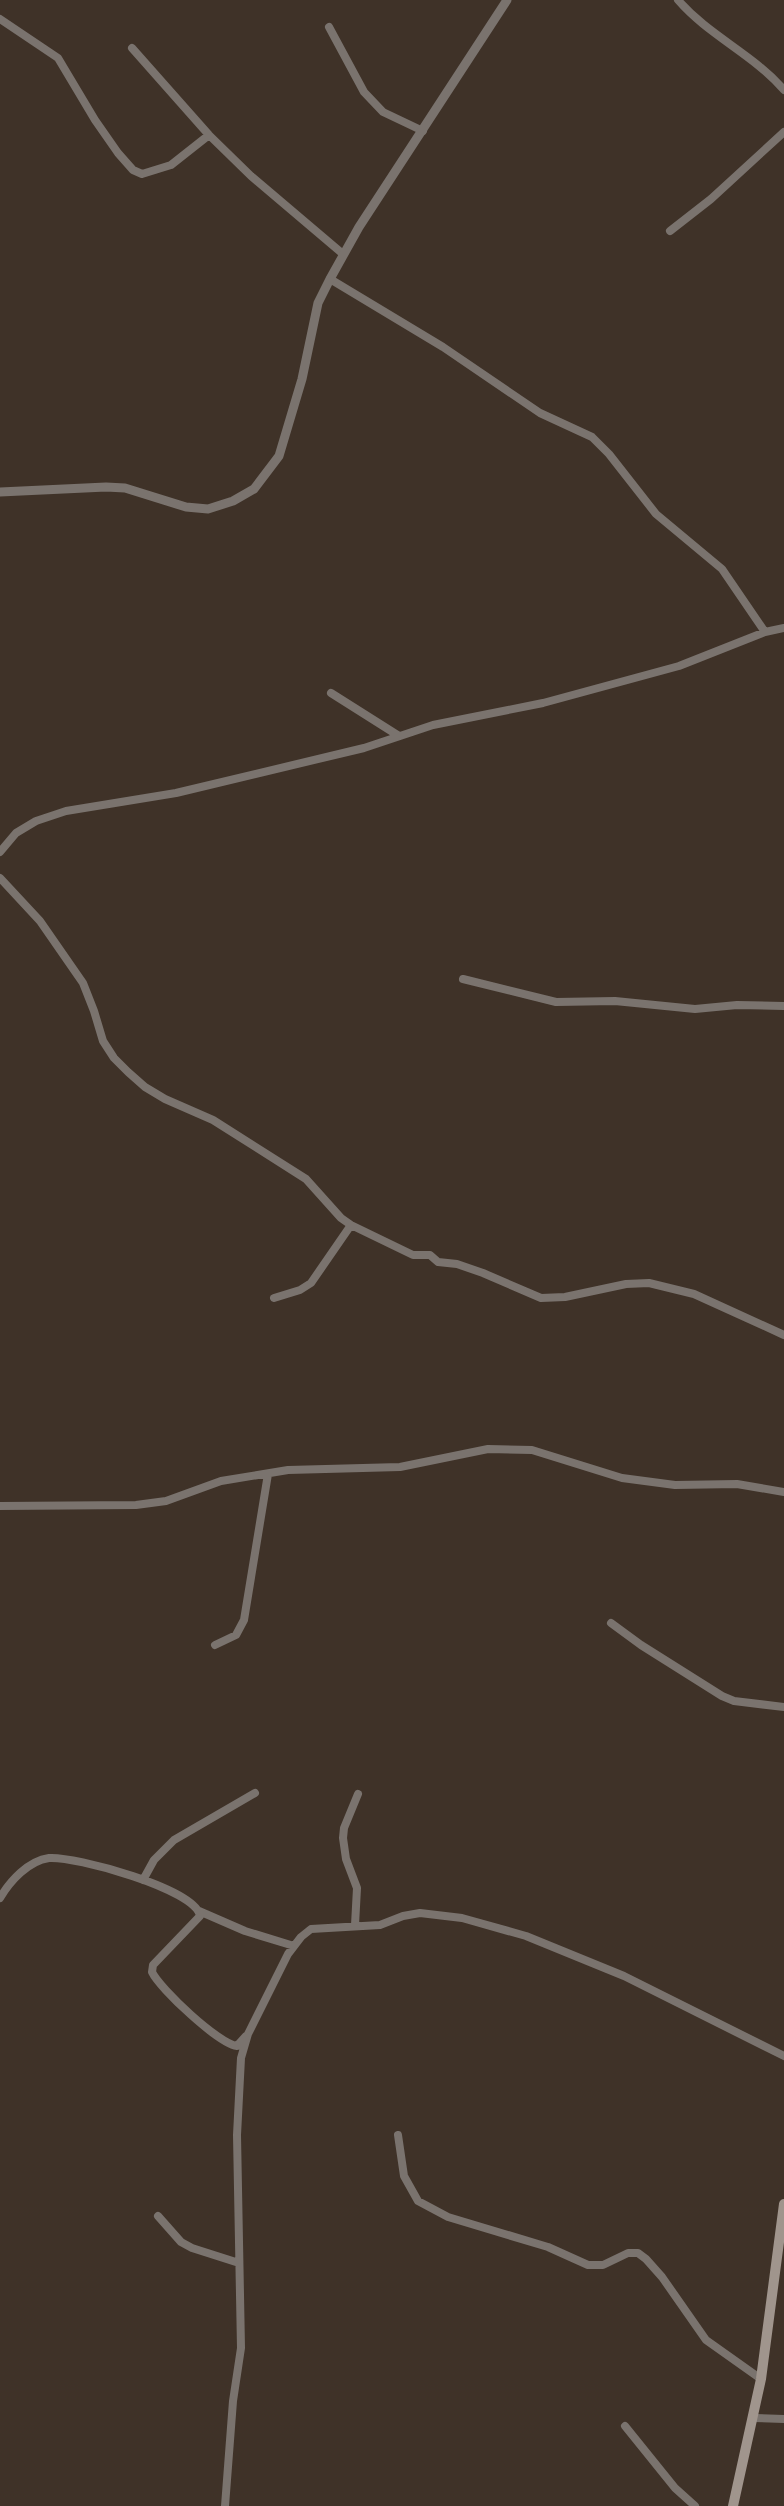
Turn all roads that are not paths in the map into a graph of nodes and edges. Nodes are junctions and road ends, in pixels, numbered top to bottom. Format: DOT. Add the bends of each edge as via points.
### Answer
graph roads {
  1 [pos="507,0"];
  2 [pos="678,0"];
  3 [pos="0,20"];
  4 [pos="329,27"];
  5 [pos="132,48"];
  6 [pos="784,90"];
  7 [pos="423,132"];
  8 [pos="784,132"];
  9 [pos="209,135"];
  10 [pos="670,231"];
  11 [pos="343,255"];
  12 [pos="330,279"];
  13 [pos="0,492"];
  14 [pos="784,628"];
  15 [pos="765,632"];
  16 [pos="331,693"];
  17 [pos="399,736"];
  18 [pos="0,852"];
  19 [pos="0,878"];
  20 [pos="462,979"];
  21 [pos="784,1006"];
  22 [pos="351,1225"];
  23 [pos="274,1298"];
  24 [pos="784,1335"];
  25 [pos="268,1474"];
  26 [pos="784,1491"];
  27 [pos="0,1506"];
  28 [pos="611,1623"];
  29 [pos="215,1645"];
  30 [pos="784,1707"];
  31 [pos="255,1793"];
  32 [pos="358,1794"];
  33 [pos="143,1880"];
  34 [pos="0,1898"];
  35 [pos="199,1911"];
  36 [pos="359,1926"];
  37 [pos="294,1946"];
  38 [pos="248,2034"];
  39 [pos="784,2056"];
  40 [pos="398,2134"];
  41 [pos="784,2204"];
  42 [pos="158,2216"];
  43 [pos="238,2263"];
  44 [pos="761,2379"];
  45 [pos="753,2418"];
  46 [pos="784,2419"];
  47 [pos="625,2426"];
  48 [pos="225,2506"];
  49 [pos="695,2506"];
  50 [pos="733,2506"];
  1 -- 7 [label="street"];
  2 -- 6 [label="street" via="701,24 751,58"];
  3 -- 9 [label="street" via="58,58 117,153 133,170 142,174 171,165"];
  4 -- 7 [label="street" via="364,92 383,112"];
  5 -- 9 [label="street"];
  7 -- 11 [label="street"];
  8 -- 10 [label="street"];
  9 -- 11 [label="street"];
  11 -- 12 [label="street"];
  12 -- 13 [label="street" via="318,303 302,379 279,456 254,489 208,509 106,487"];
  12 -- 15 [label="street" via="443,347 540,413 592,437 656,514 722,569"];
  14 -- 15 [label="street"];
  15 -- 17 [label="street" via="638,679"];
  16 -- 17 [label="street"];
  17 -- 18 [label="street" via="176,793 66,811 16,833"];
  19 -- 22 [label="street" via="40,921 83,983 103,1041 128,1072 145,1087 213,1120 306,1179"];
  20 -- 21 [label="street" via="556,1002 615,1001 695,1009"];
  22 -- 23 [label="street" via="311,1283"];
  22 -- 24 [label="street" via="413,1255 430,1255 438,1262 483,1272 541,1299 648,1283 694,1294"];
  25 -- 26 [label="street" via="399,1467 488,1449 511,1449 532,1450 622,1478 675,1485 737,1484"];
  25 -- 27 [label="street" via="221,1481 166,1500 136,1505"];
  25 -- 29 [label="street" via="244,1620 236,1635"];
  28 -- 30 [label="street" via="722,1696"];
  31 -- 33 [label="street" via="174,1840 154,1860"];
  32 -- 36 [label="street" via="343,1838 357,1888 355,1925"];
  33 -- 34 [label="street" via="91,1863 47,1858 16,1876"];
  33 -- 35 [label="street" via="184,1897"];
  35 -- 37 [label="street"];
  35 -- 38 [label="street" via="197,1920 153,1965 152,1972 166,1992 222,2039 237,2046"];
  36 -- 37 [label="street" via="311,1929"];
  36 -- 39 [label="street" via="380,1925 420,1913 462,1918 526,1936 624,1976"];
  37 -- 38 [label="street"];
  38 -- 43 [label="street" via="241,2058 237,2135"];
  40 -- 44 [label="street" via="404,2176 418,2201 448,2217 548,2247 588,2265 603,2265 628,2253 638,2253 662,2277 706,2340"];
  41 -- 44 [label="main road"];
  42 -- 43 [label="street" via="181,2242"];
  43 -- 48 [label="street" via="241,2348"];
  44 -- 45 [label="main road"];
  45 -- 46 [label="street"];
  45 -- 50 [label="main road"];
  47 -- 49 [label="street" via="675,2488"];
}
